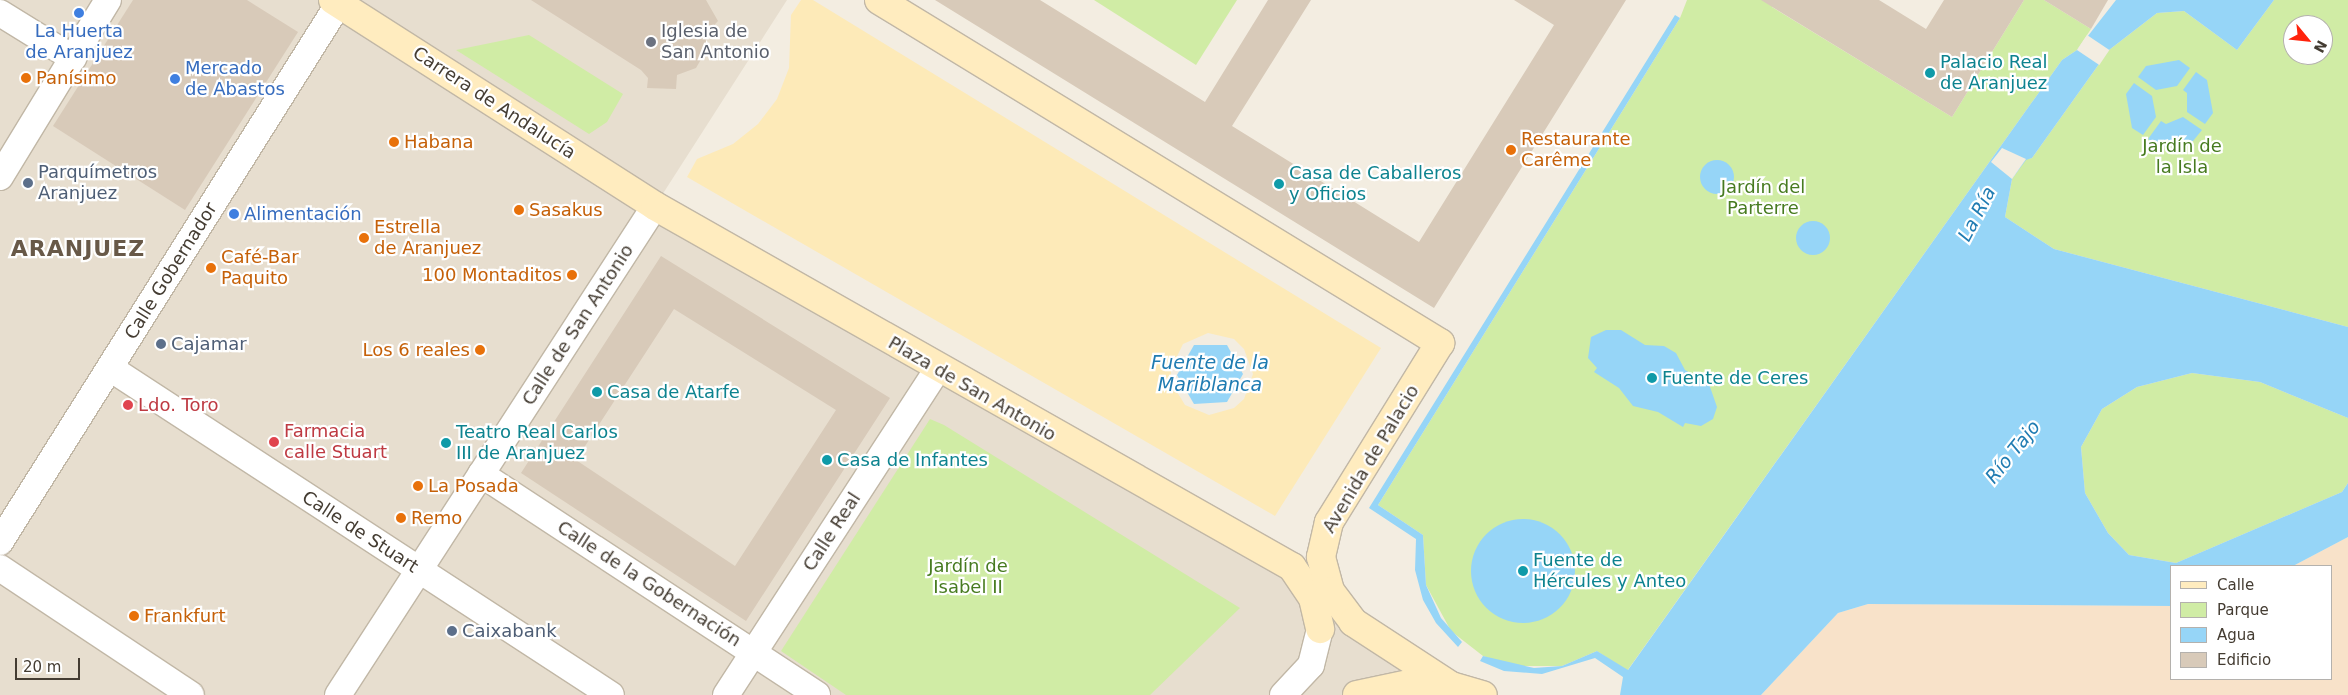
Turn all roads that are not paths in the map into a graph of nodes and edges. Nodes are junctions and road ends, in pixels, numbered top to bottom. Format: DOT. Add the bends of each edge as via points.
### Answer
graph roads {
  1 [pos="108,0"];
  2 [pos="879,0"];
  3 [pos="338,1"];
  4 [pos="0,13"];
  5 [pos="73,58"];
  6 [pos="0,177"];
  7 [pos="655,206"];
  8 [pos="110,368"];
  9 [pos="938,369"];
  10 [pos="481,474"];
  11 [pos="0,542"];
  12 [pos="0,568"];
  13 [pos="419,570"];
  14 [pos="1308,578"];
  15 [pos="1320,630"];
  16 [pos="753,652"];
  17 [pos="1398,655"];
  18 [pos="1410,690"];
  19 [pos="1470,692"];
  20 [pos="191,695"];
  21 [pos="338,695"];
  22 [pos="611,695"];
  23 [pos="726,695"];
  24 [pos="817,695"];
  25 [pos="1283,695"];
  26 [pos="1357,695"];
  1 -- 5 [label="street"];
  2 -- 14 [label="main road, Avenida de Palacio" via="1440,343 1329,522"];
  3 -- 7 [label="main road, Carrera de Andalucía"];
  3 -- 8 [label="street, Calle Gobernador"];
  4 -- 5 [label="street"];
  5 -- 6 [label="street"];
  7 -- 9 [label="main road, Plaza de San Antonio"];
  7 -- 10 [label="street, Calle de San Antonio"];
  8 -- 11 [label="street, Calle Gobernador"];
  8 -- 13 [label="street, Calle de Stuart"];
  9 -- 14 [label="main road, Plaza de San Antonio"];
  9 -- 16 [label="street, Calle Real"];
  10 -- 13 [label="street, Calle de San Antonio"];
  10 -- 16 [label="street, Calle de la Gobernación"];
  12 -- 20 [label="street"];
  13 -- 21 [label="street, Calle de San Antonio"];
  13 -- 22 [label="street, Calle de Stuart"];
  14 -- 15 [label="main road"];
  14 -- 17 [label="main road" via="1344,613"];
  15 -- 25 [label="street" via="1311,665"];
  16 -- 23 [label="street, Calle Real"];
  16 -- 24 [label="street, Calle de la Gobernación"];
  17 -- 18 [label="main road"];
  17 -- 19 [label="main road"];
  18 -- 19 [label="main road"];
  18 -- 26 [label="main road"];
}
